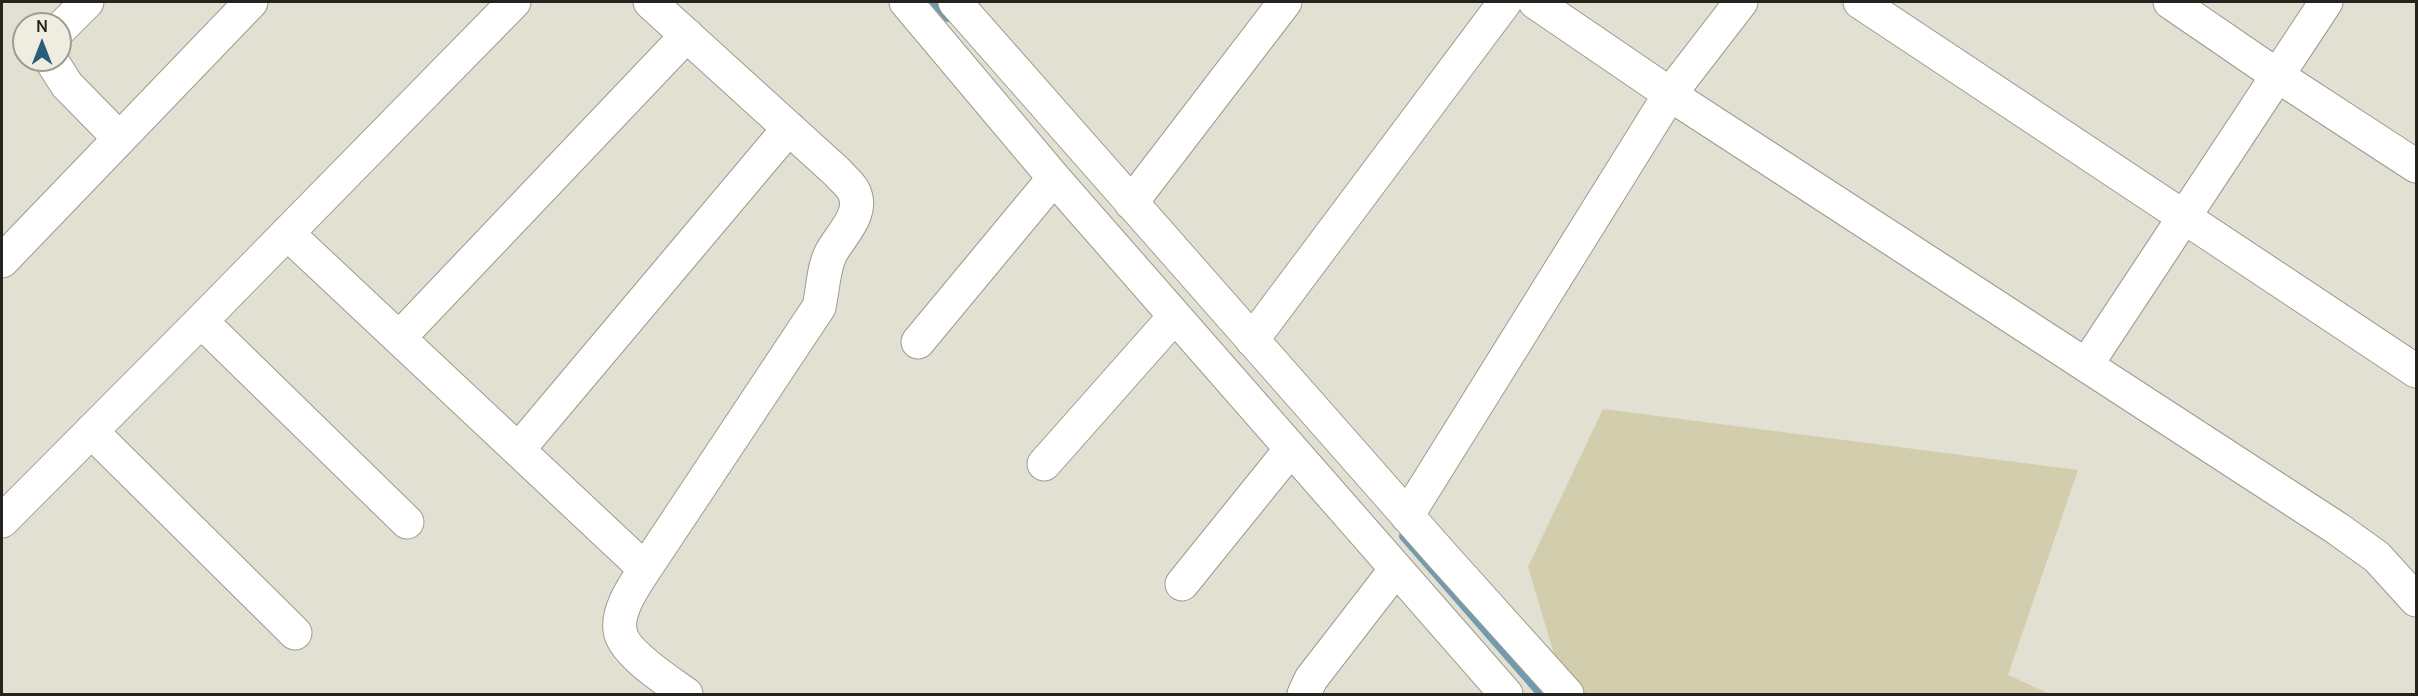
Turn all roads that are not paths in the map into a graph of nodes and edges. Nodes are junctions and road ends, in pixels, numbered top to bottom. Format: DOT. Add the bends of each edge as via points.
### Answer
graph roads {
  1 [pos="87,2"];
  2 [pos="251,2"];
  3 [pos="514,2"];
  4 [pos="650,2"];
  5 [pos="906,2"];
  6 [pos="1286,2"];
  7 [pos="1505,2"];
  8 [pos="1535,2"];
  9 [pos="1741,2"];
  10 [pos="1860,2"];
  11 [pos="2170,2"];
  12 [pos="2326,2"];
  13 [pos="966,6"];
  14 [pos="72,17"];
  15 [pos="687,35"];
  16 [pos="59,72"];
  17 [pos="2278,76"];
  18 [pos="1670,94"];
  19 [pos="789,128"];
  20 [pos="119,138"];
  21 [pos="2416,166"];
  22 [pos="1054,178"];
  23 [pos="1131,203"];
  24 [pos="2184,218"];
  25 [pos="287,233"];
  26 [pos="2,261"];
  27 [pos="1175,316"];
  28 [pos="201,321"];
  29 [pos="399,338"];
  30 [pos="1252,340"];
  31 [pos="918,342"];
  32 [pos="2087,364"];
  33 [pos="2416,371"];
  34 [pos="91,431"];
  35 [pos="1291,449"];
  36 [pos="518,450"];
  37 [pos="1044,464"];
  38 [pos="1407,516"];
  39 [pos="2,521"];
  40 [pos="407,522"];
  41 [pos="645,569"];
  42 [pos="1396,569"];
  43 [pos="1182,584"];
  44 [pos="2416,600"];
  45 [pos="295,633"];
  46 [pos="668,689"];
  47 [pos="1304,694"];
  48 [pos="1506,694"];
  49 [pos="1567,694"];
  1 -- 14 [label="street"];
  2 -- 20 [label="street"];
  3 -- 25 [label="street"];
  4 -- 15 [label="street"];
  5 -- 22 [label="street"];
  6 -- 23 [label="street"];
  7 -- 30 [label="street"];
  8 -- 18 [label="street"];
  9 -- 18 [label="street"];
  10 -- 24 [label="street"];
  11 -- 17 [label="street"];
  12 -- 17 [label="street"];
  13 -- 23 [label="street"];
  15 -- 19 [label="street"];
  15 -- 29 [label="street"];
  16 -- 20 [label="street"];
  17 -- 21 [label="street"];
  17 -- 24 [label="street"];
  18 -- 32 [label="street"];
  18 -- 38 [label="street"];
  19 -- 36 [label="street"];
  19 -- 41 [label="street" via="854,190 856,210 831,253 819,308"];
  20 -- 26 [label="street"];
  22 -- 27 [label="street"];
  22 -- 31 [label="street"];
  23 -- 30 [label="street"];
  24 -- 32 [label="street"];
  24 -- 33 [label="street"];
  25 -- 28 [label="street"];
  25 -- 29 [label="street"];
  27 -- 35 [label="street"];
  27 -- 37 [label="street"];
  28 -- 34 [label="street"];
  28 -- 40 [label="street"];
  29 -- 36 [label="street"];
  30 -- 38 [label="street"];
  32 -- 44 [label="street" via="2346,534 2377,557"];
  34 -- 39 [label="street"];
  34 -- 45 [label="street"];
  35 -- 42 [label="street"];
  35 -- 43 [label="street"];
  36 -- 41 [label="street"];
  38 -- 49 [label="street"];
  41 -- 46 [label="street" via="623,610 620,630 626,646"];
  42 -- 47 [label="street" via="1311,679"];
  42 -- 48 [label="street"];
}
